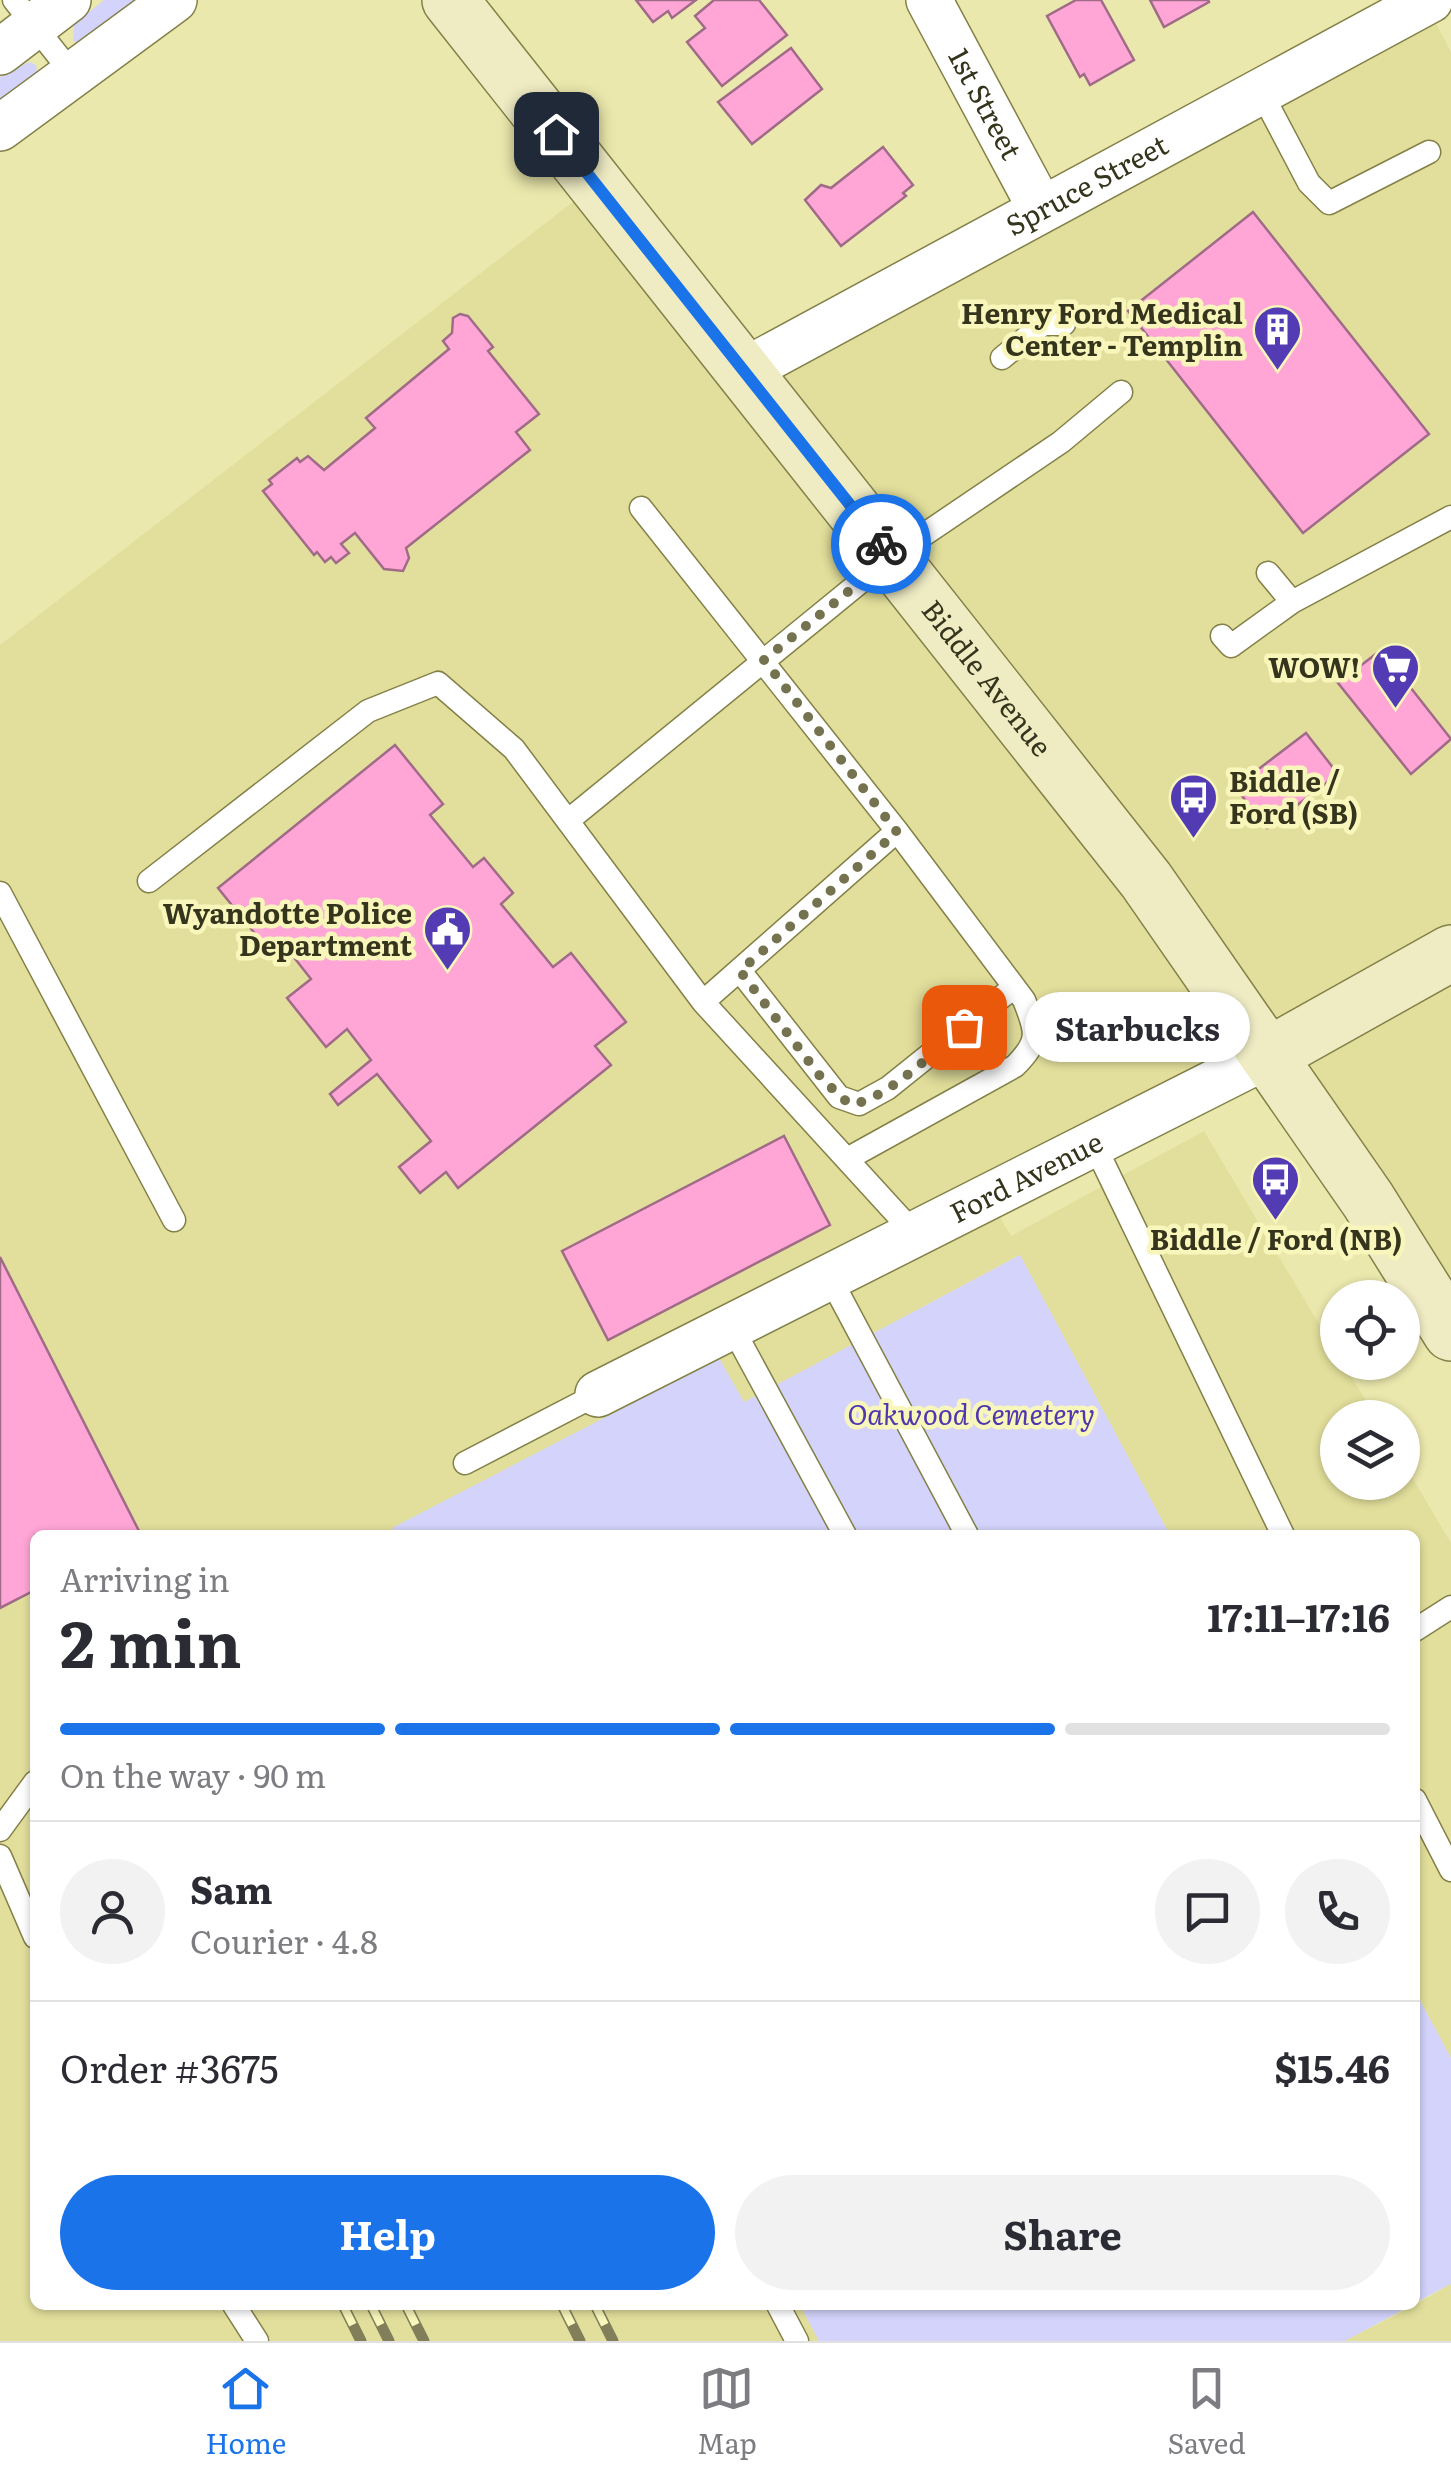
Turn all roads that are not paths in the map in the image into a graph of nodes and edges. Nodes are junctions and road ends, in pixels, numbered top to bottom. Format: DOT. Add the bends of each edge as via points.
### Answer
graph roads {
  1 [pos="174,0"];
  2 [pos="450,0"];
  3 [pos="929,0"];
  4 [pos="1430,0"];
  5 [pos="29,20"];
  6 [pos="75,77"];
  7 [pos="1260,90"];
  8 [pos="0,128"];
  9 [pos="1428,152"];
  10 [pos="1041,209"];
  11 [pos="1064,324"];
  12 [pos="1002,358"];
  13 [pos="744,371"];
  14 [pos="1121,392"];
  15 [pos="641,508"];
  16 [pos="1451,517"];
  17 [pos="891,557"];
  18 [pos="1268,572"];
  19 [pos="1292,602"];
  20 [pos="1222,636"];
  21 [pos="764,660"];
  22 [pos="570,818"];
  23 [pos="897,832"];
  24 [pos="150,882"];
  25 [pos="0,892"];
  26 [pos="1451,953"];
  27 [pos="740,971"];
  28 [pos="1014,987"];
  29 [pos="703,1002"];
  30 [pos="1269,1055"];
  31 [pos="1094,1144"];
  32 [pos="846,1160"];
  33 [pos="174,1220"];
  34 [pos="914,1232"];
  35 [pos="830,1276"];
  36 [pos="732,1327"];
  37 [pos="1451,1333"];
  38 [pos="598,1394"];
  39 [pos="465,1463"];
  40 [pos="841,1530"];
  41 [pos="965,1530"];
  42 [pos="1282,1530"];
  43 [pos="1451,1607"];
  44 [pos="1420,1627"];
  45 [pos="30,1789"];
  46 [pos="1420,1810"];
  47 [pos="0,1830"];
  48 [pos="0,1856"];
  49 [pos="1451,1870"];
  50 [pos="30,1925"];
  51 [pos="237,2310"];
  52 [pos="781,2310"];
  53 [pos="256,2341"];
  54 [pos="798,2341"];
  1 -- 6 [label="street"];
  2 -- 13 [label="main road, Biddle Avenue"];
  3 -- 10 [label="street, 1st Street"];
  4 -- 7 [label="street, Spruce Street"];
  5 -- 6 [label="lane"];
  6 -- 8 [label="street"];
  7 -- 9 [label="lane" via="1309,183 1329,203"];
  7 -- 10 [label="street, Spruce Street"];
  10 -- 13 [label="street, Spruce Street"];
  11 -- 12 [label="lane" via="1043,324"];
  13 -- 17 [label="main road, Biddle Avenue"];
  14 -- 17 [label="lane" via="1061,442"];
  15 -- 21 [label="lane"];
  16 -- 19 [label="lane"];
  17 -- 21 [label="lane"];
  17 -- 30 [label="main road, Biddle Avenue" via="1146,880"];
  18 -- 19 [label="lane"];
  19 -- 20 [label="lane" via="1231,646"];
  21 -- 22 [label="lane"];
  21 -- 23 [label="lane"];
  22 -- 24 [label="lane" via="514,749 438,683 368,712"];
  22 -- 29 [label="lane"];
  23 -- 27 [label="lane"];
  23 -- 28 [label="lane"];
  25 -- 33 [label="lane"];
  26 -- 30 [label="main road, Ford Avenue"];
  27 -- 28 [label="lane" via="849,1104 888,1088"];
  27 -- 29 [label="lane"];
  28 -- 32 [label="lane" via="1035,1027 1032,1049 1015,1066"];
  29 -- 32 [label="lane"];
  30 -- 31 [label="street, Ford Avenue"];
  30 -- 37 [label="main road, Biddle Avenue"];
  31 -- 34 [label="street, Ford Avenue"];
  31 -- 42 [label="lane"];
  32 -- 34 [label="lane"];
  34 -- 35 [label="street, Ford Avenue"];
  35 -- 36 [label="street, Ford Avenue"];
  35 -- 41 [label="lane"];
  36 -- 38 [label="street, Ford Avenue"];
  36 -- 40 [label="lane"];
  38 -- 39 [label="lane"];
  43 -- 44 [label="lane"];
  45 -- 47 [label="lane"];
  46 -- 49 [label="lane"];
  48 -- 50 [label="lane"];
  51 -- 53 [label="lane"];
  52 -- 54 [label="lane"];
}
